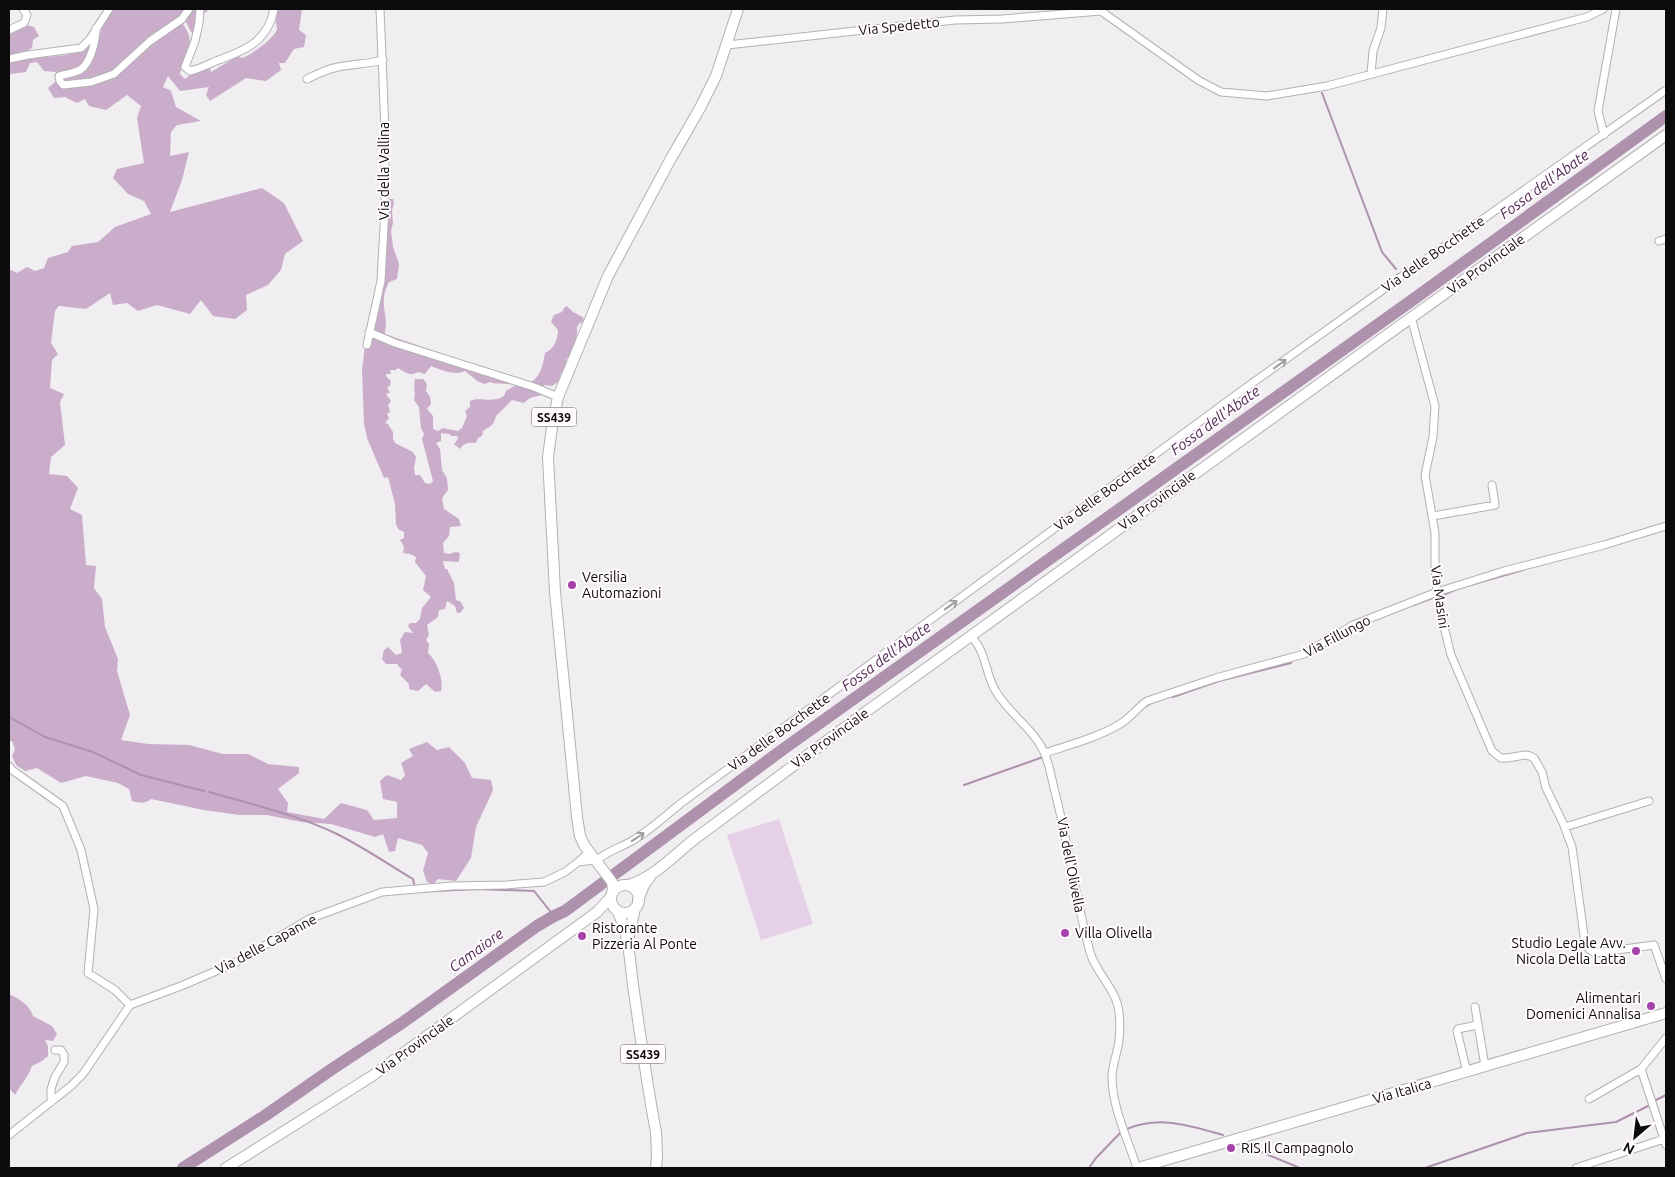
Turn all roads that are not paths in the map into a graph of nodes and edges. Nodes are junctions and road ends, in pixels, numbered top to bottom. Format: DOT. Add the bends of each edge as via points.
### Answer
graph roads {
  1 [pos="23,9"];
  2 [pos="109,9"];
  3 [pos="189,9"];
  4 [pos="200,9"];
  5 [pos="274,9"];
  6 [pos="380,9"];
  7 [pos="738,9"];
  8 [pos="1383,9"];
  9 [pos="1603,9"];
  10 [pos="1616,9"];
  11 [pos="1101,10"];
  12 [pos="96,28"];
  13 [pos="9,30"];
  14 [pos="726,45"];
  15 [pos="9,59"];
  16 [pos="383,60"];
  17 [pos="1371,74"];
  18 [pos="307,79"];
  19 [pos="1666,90"];
  20 [pos="1604,135"];
  21 [pos="1666,135"];
  22 [pos="1411,317"];
  23 [pos="369,332"];
  24 [pos="367,345"];
  25 [pos="558,397"];
  26 [pos="1492,485"];
  27 [pos="1433,516"];
  28 [pos="1666,526"];
  29 [pos="1437,592"];
  30 [pos="970,636"];
  31 [pos="1044,752"];
  32 [pos="9,766"];
  33 [pos="1649,801"];
  34 [pos="1565,827"];
  35 [pos="594,859"];
  36 [pos="653,873"];
  37 [pos="612,882"];
  38 [pos="625,885"];
  39 [pos="611,895"];
  40 [pos="637,904"];
  41 [pos="616,909"];
  42 [pos="597,912"];
  43 [pos="628,940"];
  44 [pos="1666,979"];
  45 [pos="130,1005"];
  46 [pos="1476,1007"];
  47 [pos="1666,1013"];
  48 [pos="1477,1025"];
  49 [pos="1666,1038"];
  50 [pos="55,1050"];
  51 [pos="1485,1066"];
  52 [pos="1641,1069"];
  53 [pos="1467,1072"];
  54 [pos="1589,1099"];
  55 [pos="51,1102"];
  56 [pos="9,1135"];
  57 [pos="1665,1142"];
  58 [pos="226,1168"];
  59 [pos="656,1168"];
  60 [pos="1137,1168"];
  61 [pos="1576,1168"];
  1 -- 13 [label="street" via="27,14 24,23"];
  2 -- 12 [label="street"];
  3 -- 12 [label="street" via="182,19 150,41 114,74 91,82 64,85 59,76 81,70 96,41"];
  4 -- 5 [label="street" via="195,41 185,67 190,71 253,45 264,35"];
  6 -- 16 [label="street, Via della Vallina"];
  7 -- 14 [label="main road, SS439"];
  8 -- 17 [label="street" via="1381,28 1372,51"];
  9 -- 17 [label="street" via="1587,17"];
  10 -- 20 [label="street" via="1598,111"];
  11 -- 14 [label="street, Via Spedetto" via="954,20"];
  11 -- 17 [label="street" via="1198,80 1220,92 1267,96 1327,86"];
  12 -- 15 [label="street" via="81,48"];
  14 -- 25 [label="main road, SS439" via="716,76 700,108 608,276"];
  16 -- 18 [label="street" via="324,70"];
  16 -- 23 [label="street, Via della Vallina" via="385,209 381,281"];
  19 -- 20 [label="street, Via delle Bocchette"];
  35 -- 20 [label="street, Via delle Bocchette, one-way" via="648,830 1244,389"];
  21 -- 22 [label="main road, Via Provinciale"];
  22 -- 27 [label="street, Via Masini" via="1435,406 1425,475"];
  22 -- 30 [label="main road, Via Provinciale"];
  23 -- 24 [label="street, Via della Vallina"];
  23 -- 25 [label="street"];
  25 -- 35 [label="main road, SS439" via="548,457 555,592 578,826"];
  26 -- 27 [label="street" via="1495,505"];
  27 -- 29 [label="street, Via Masini"];
  28 -- 29 [label="street, Via Fillungo"];
  29 -- 31 [label="street, Via Fillungo" via="1353,625 1304,654 1216,678 1147,702 1121,724"];
  29 -- 34 [label="street, Via Masini" via="1451,655 1492,751 1501,758 1525,755 1534,758"];
  30 -- 31 [label="street, Via dell'Olivella" via="980,646 994,690"];
  30 -- 36 [label="main road, Via Provinciale" via="682,848"];
  31 -- 60 [label="street, Via dell'Olivella" via="1091,955 1109,984 1118,1008 1119,1039 1112,1075 1113,1088"];
  32 -- 45 [label="street" via="63,806 84,857 94,909 88,974 115,990"];
  33 -- 34 [label="street"];
  34 -- 44 [label="street, Via Masini" via="1572,847 1585,943 1595,953 1654,945"];
  35 -- 37 [label="main road, SS439"];
  35 -- 45 [label="street, Via delle Capanne" via="578,862 544,882 409,889 369,896 309,919 235,963"];
  36 -- 38 [label="main road, Via Provinciale"];
  36 -- 40 [label="main road, Via Provinciale"];
  37 -- 38 [label="main road"];
  37 -- 39 [label="main road"];
  38 -- 39 [label="main road" via="615,888"];
  38 -- 40 [label="main road" via="637,892"];
  39 -- 41 [label="main road"];
  39 -- 42 [label="main road, Via Provinciale"];
  40 -- 41 [label="main road" via="628,912"];
  40 -- 43 [label="main road, Via Provinciale"];
  41 -- 42 [label="main road, Via Provinciale"];
  41 -- 43 [label="main road, SS439"];
  42 -- 58 [label="main road, Via Provinciale" via="372,1076"];
  43 -- 59 [label="main road, SS439" via="656,1132"];
  45 -- 55 [label="street" via="83,1074"];
  46 -- 48 [label="street"];
  47 -- 51 [label="main road, Via Italica"];
  48 -- 51 [label="street"];
  48 -- 53 [label="street" via="1457,1031"];
  49 -- 52 [label="street"];
  50 -- 55 [label="street" via="61,1050 64,1062 51,1089"];
  51 -- 53 [label="main road, Via Italica"];
  52 -- 54 [label="street"];
  52 -- 57 [label="street"];
  53 -- 60 [label="main road, Via Italica"];
  55 -- 56 [label="street"];
  57 -- 61 [label="street"];
}
